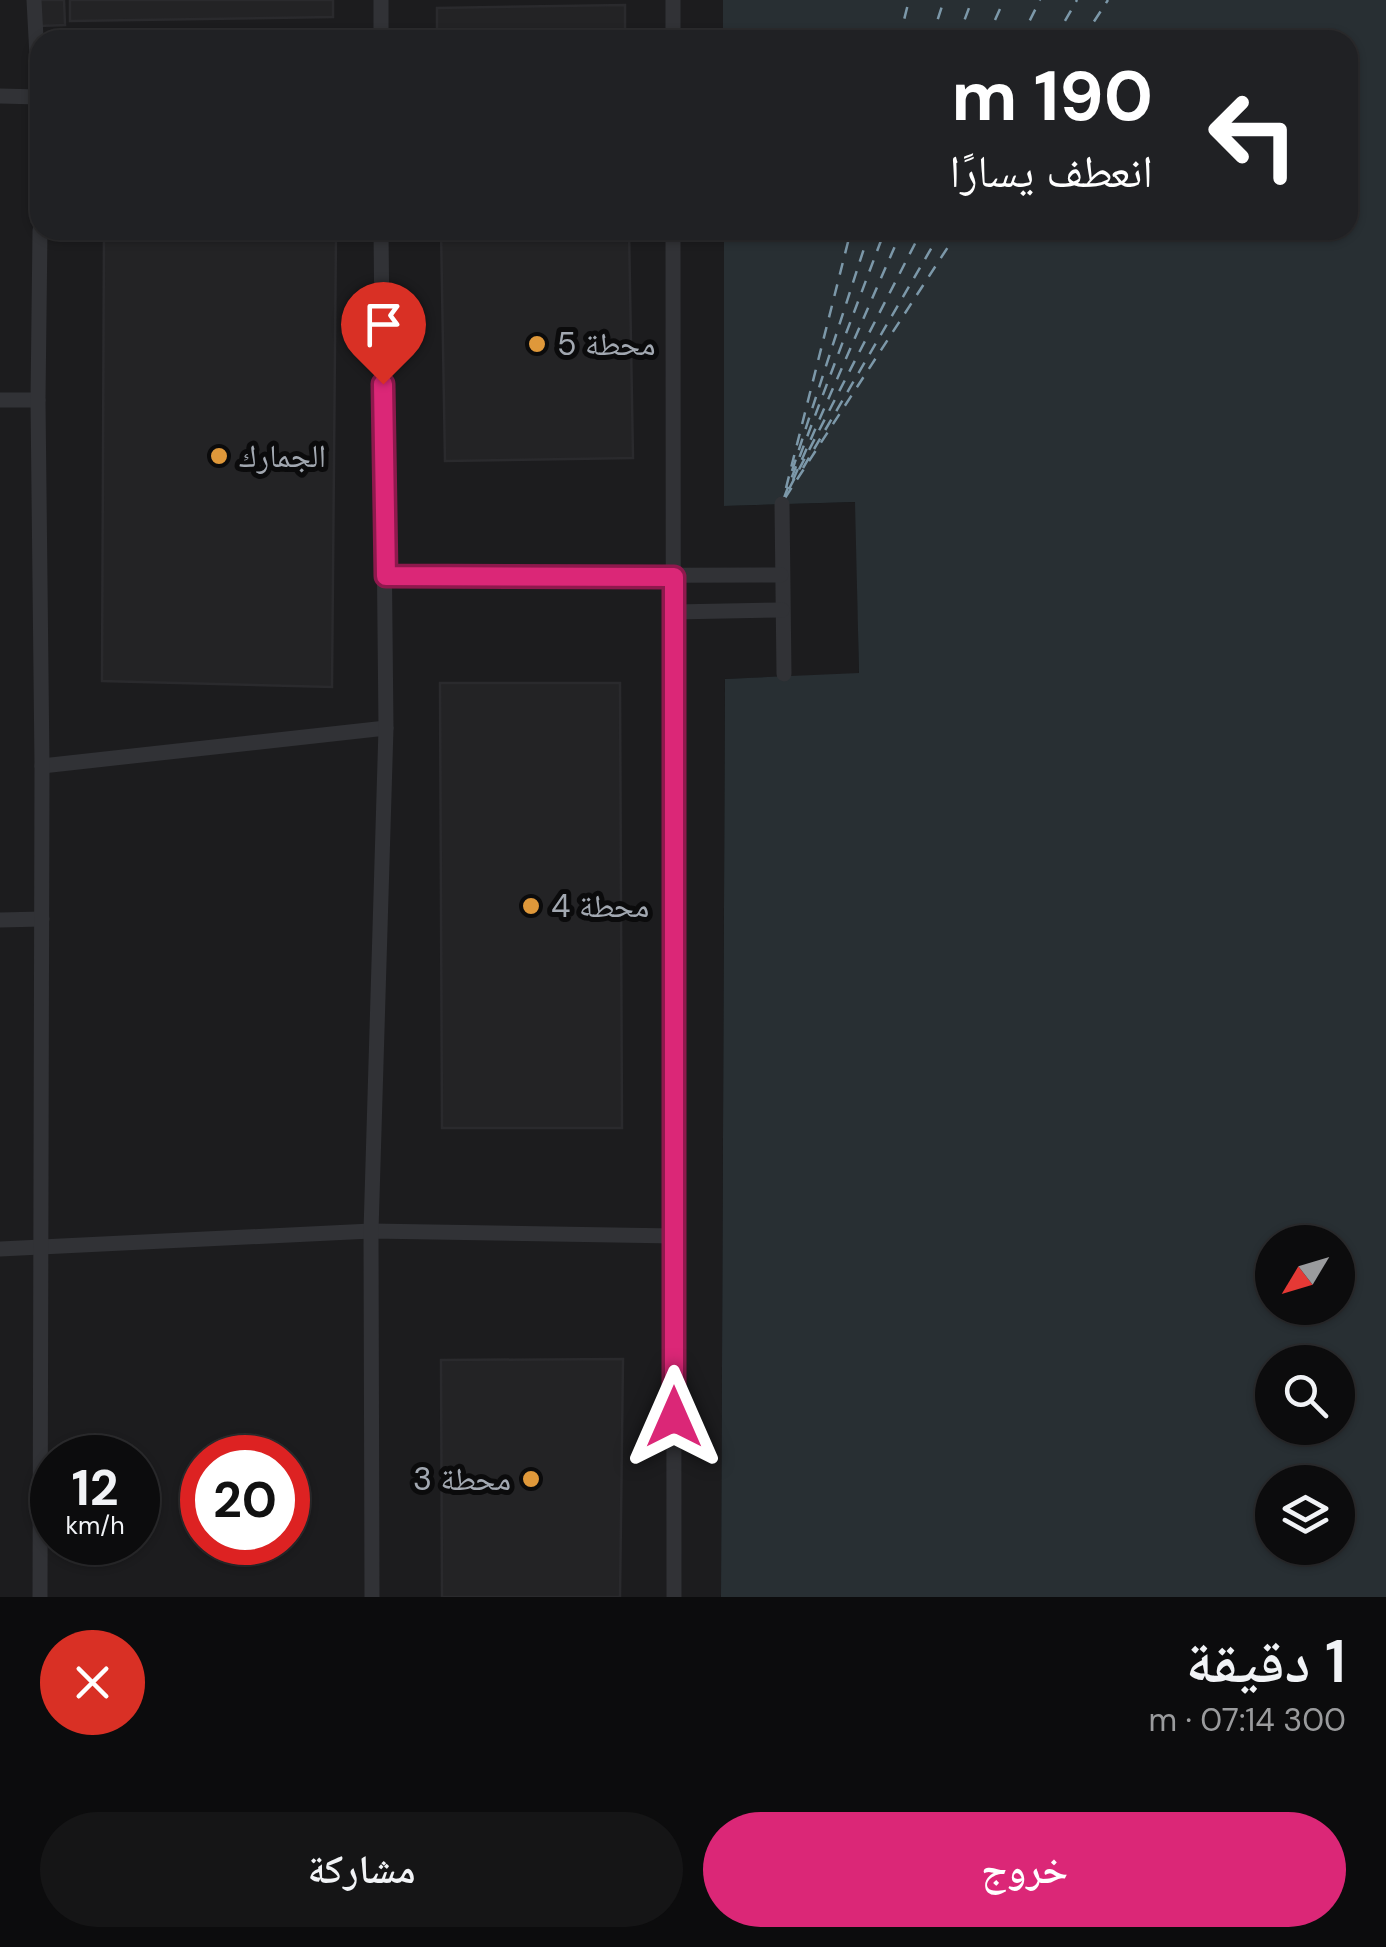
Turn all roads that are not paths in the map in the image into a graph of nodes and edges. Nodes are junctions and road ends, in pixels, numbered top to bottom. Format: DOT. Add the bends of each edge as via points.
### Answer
graph roads {
  1 [pos="34,0"];
  2 [pos="381,0"];
  3 [pos="674,0"];
  4 [pos="36,30"];
  5 [pos="381,30"];
  6 [pos="674,30"];
  7 [pos="0,96"];
  8 [pos="30,96"];
  9 [pos="40,240"];
  10 [pos="381,240"];
  11 [pos="674,240"];
  12 [pos="0,400"];
  13 [pos="38,400"];
  14 [pos="782,504"];
  15 [pos="781,575"];
  16 [pos="386,576"];
  17 [pos="674,577"];
  18 [pos="782,610"];
  19 [pos="674,612"];
  20 [pos="784,674"];
  21 [pos="386,728"];
  22 [pos="42,766"];
  23 [pos="0,920"];
  24 [pos="42,920"];
  25 [pos="372,1231"];
  26 [pos="675,1236"];
  27 [pos="0,1249"];
  28 [pos="41,1249"];
  29 [pos="40,1597"];
  30 [pos="372,1597"];
  31 [pos="674,1597"];
  1 -- 4 [label="lane"];
  2 -- 5 [label="lane"];
  3 -- 6 [label="lane"];
  7 -- 8 [label="lane"];
  9 -- 13 [label="lane"];
  10 -- 16 [label="lane"];
  11 -- 17 [label="lane"];
  12 -- 13 [label="lane"];
  13 -- 22 [label="lane"];
  14 -- 15 [label="lane"];
  15 -- 17 [label="lane"];
  15 -- 18 [label="lane"];
  16 -- 17 [label="lane"];
  16 -- 21 [label="lane"];
  17 -- 19 [label="lane"];
  18 -- 19 [label="lane"];
  18 -- 20 [label="lane"];
  19 -- 26 [label="lane"];
  21 -- 22 [label="lane"];
  21 -- 25 [label="lane"];
  22 -- 24 [label="lane"];
  23 -- 24 [label="lane"];
  24 -- 28 [label="lane"];
  25 -- 26 [label="lane"];
  25 -- 28 [label="lane"];
  25 -- 30 [label="lane"];
  26 -- 31 [label="lane"];
  27 -- 28 [label="lane"];
  28 -- 29 [label="lane"];
}
